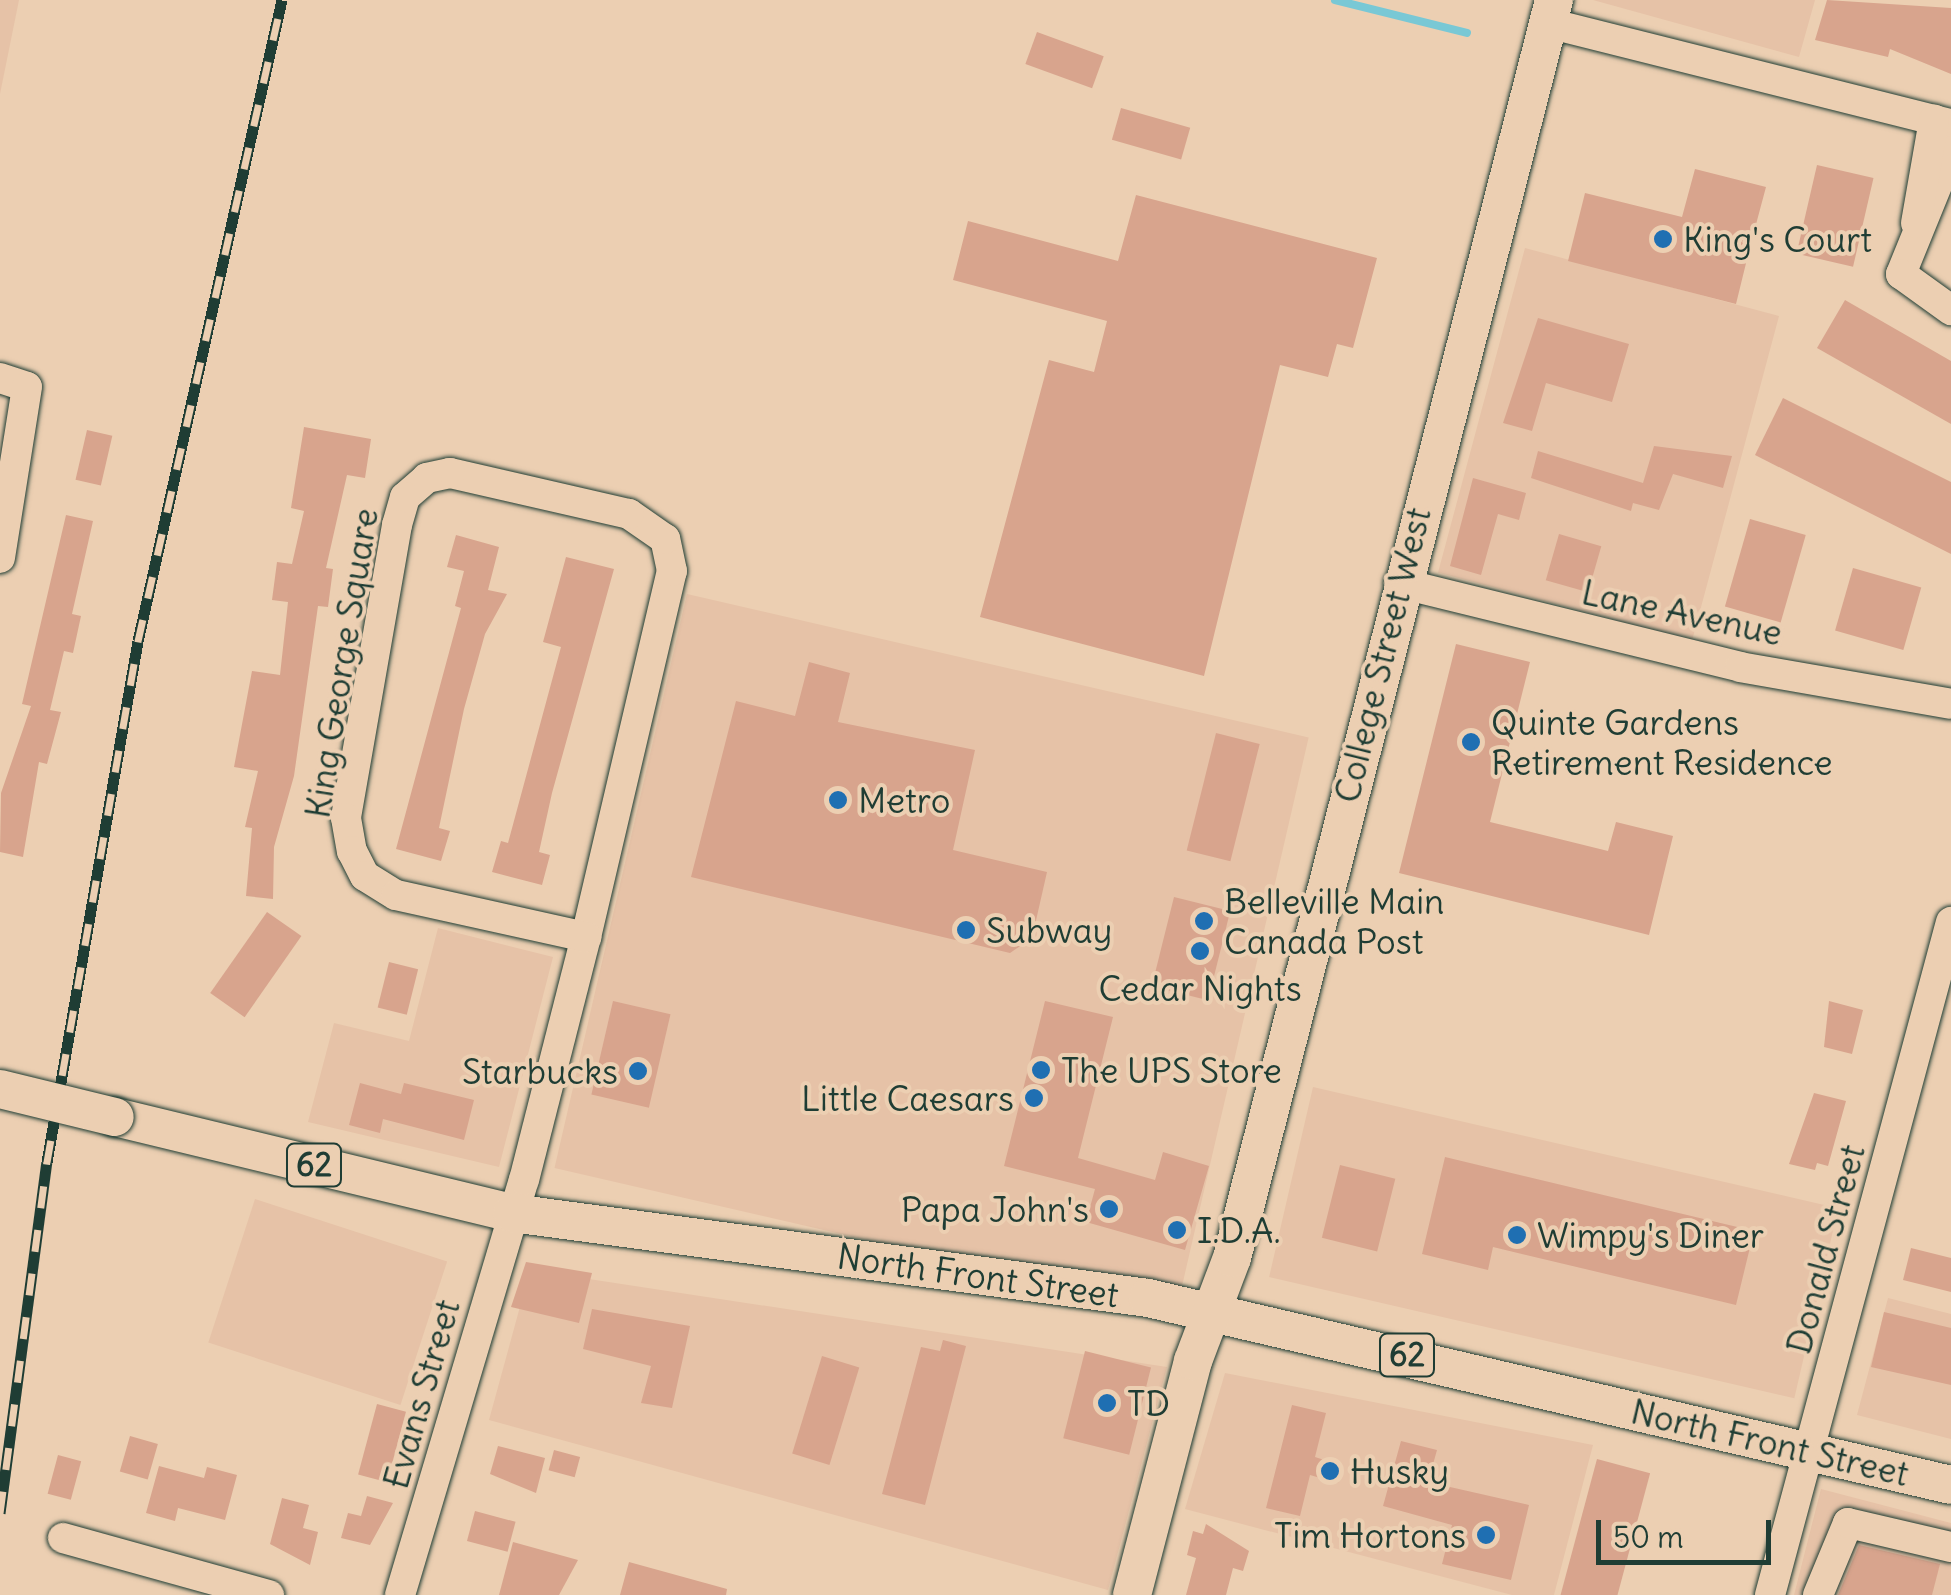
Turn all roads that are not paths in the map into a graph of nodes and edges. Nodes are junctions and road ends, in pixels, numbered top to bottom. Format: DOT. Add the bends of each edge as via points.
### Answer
graph roads {
  1 [pos="1551,11"];
  2 [pos="1943,122"];
  3 [pos="1951,151"];
  4 [pos="1916,223"];
  5 [pos="1951,310"];
  6 [pos="14,382"];
  7 [pos="0,558"];
  8 [pos="1399,583"];
  9 [pos="1951,704"];
  10 [pos="1951,922"];
  11 [pos="586,938"];
  12 [pos="0,1089"];
  13 [pos="512,1213"];
  14 [pos="1215,1312"];
  15 [pos="1811,1452"];
  16 [pos="1951,1485"];
  17 [pos="63,1538"];
  18 [pos="1951,1547"];
  19 [pos="268,1595"];
  20 [pos="400,1595"];
  21 [pos="1132,1595"];
  22 [pos="1770,1595"];
  23 [pos="1818,1595"];
  1 -- 2 [label="street"];
  1 -- 8 [label="main road, College Street West"];
  2 -- 4 [label="street"];
  3 -- 4 [label="street" via="1938,193"];
  4 -- 5 [label="street" via="1901,274"];
  6 -- 7 [label="street"];
  8 -- 9 [label="street, Lane Avenue" via="1740,667"];
  8 -- 14 [label="main road, College Street West"];
  10 -- 15 [label="street, Donald Street"];
  11 -- 11 [label="street, King George Square" via="396,896 365,876 352,851 346,818 397,525 405,497 427,478 450,473 628,514 665,539 672,571"];
  11 -- 13 [label="street, King George Square"];
  12 -- 13 [label="main road, North Front Street / 62, bridge"];
  13 -- 14 [label="main road, North Front Street / 62"];
  13 -- 20 [label="street, Evans Street"];
  14 -- 15 [label="main road, North Front Street / 62"];
  14 -- 21 [label="main road, College Street West" via="1194,1361"];
  15 -- 16 [label="main road, North Front Street / 62"];
  15 -- 22 [label="street, Donald Street"];
  17 -- 19 [label="street"];
  18 -- 23 [label="street" via="1848,1522"];
}
